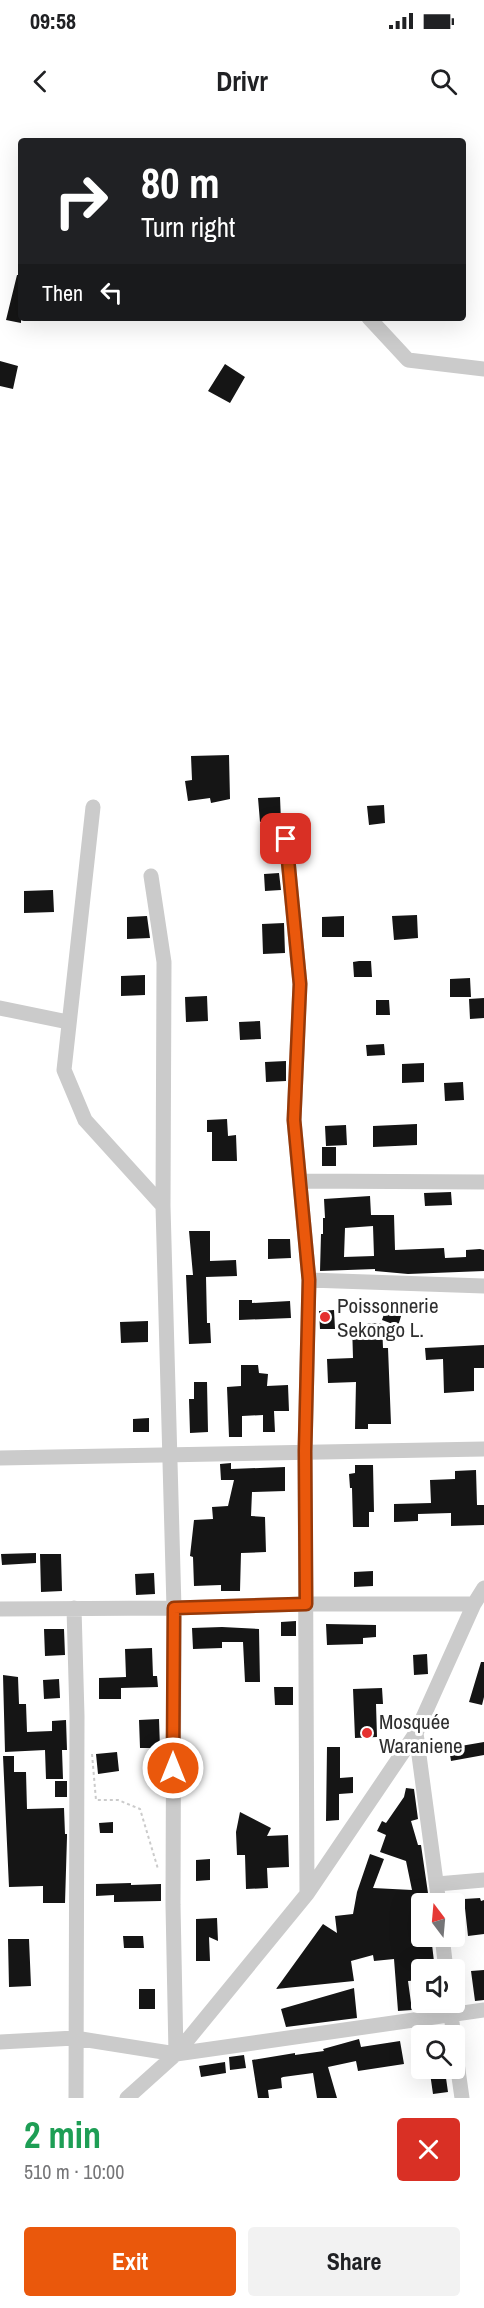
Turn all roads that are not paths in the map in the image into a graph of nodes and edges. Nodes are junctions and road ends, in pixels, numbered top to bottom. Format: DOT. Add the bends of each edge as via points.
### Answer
graph roads {
  1 [pos="372,321"];
  2 [pos="484,369"];
  3 [pos="93,807"];
  4 [pos="286,839"];
  5 [pos="151,876"];
  6 [pos="0,1008"];
  7 [pos="68,1022"];
  8 [pos="300,1181"];
  9 [pos="484,1182"];
  10 [pos="163,1206"];
  11 [pos="309,1280"];
  12 [pos="484,1286"];
  13 [pos="484,1449"];
  14 [pos="305,1451"];
  15 [pos="170,1456"];
  16 [pos="0,1458"];
  17 [pos="484,1588"];
  18 [pos="306,1604"];
  19 [pos="474,1604"];
  20 [pos="74,1608"];
  21 [pos="174,1608"];
  22 [pos="0,1609"];
  23 [pos="416,1733"];
  24 [pos="484,1880"];
  25 [pos="437,1884"];
  26 [pos="438,1893"];
  27 [pos="307,1894"];
  28 [pos="465,2009"];
  29 [pos="484,2010"];
  30 [pos="420,2013"];
  31 [pos="75,2038"];
  32 [pos="0,2042"];
  33 [pos="176,2054"];
  34 [pos="459,2079"];
  35 [pos="76,2098"];
  36 [pos="127,2098"];
  37 [pos="462,2098"];
  1 -- 2 [label="street" via="408,360"];
  3 -- 7 [label="street"];
  4 -- 8 [label="street" via="300,984 294,1120"];
  5 -- 10 [label="street" via="164,962"];
  6 -- 7 [label="street"];
  7 -- 10 [label="street" via="64,1070 85,1120"];
  8 -- 9 [label="street"];
  8 -- 11 [label="street"];
  10 -- 15 [label="street"];
  11 -- 12 [label="street"];
  11 -- 14 [label="street"];
  13 -- 14 [label="street"];
  14 -- 15 [label="street"];
  14 -- 18 [label="street"];
  15 -- 16 [label="street"];
  15 -- 21 [label="street"];
  17 -- 19 [label="street"];
  18 -- 19 [label="street"];
  18 -- 21 [label="street"];
  18 -- 27 [label="street"];
  19 -- 23 [label="street"];
  20 -- 21 [label="street"];
  20 -- 22 [label="street"];
  20 -- 31 [label="street"];
  21 -- 33 [label="street"];
  23 -- 25 [label="street"];
  23 -- 27 [label="street"];
  24 -- 25 [label="street"];
  25 -- 26 [label="street"];
  27 -- 33 [label="street"];
  28 -- 29 [label="street"];
  30 -- 33 [label="street"];
  31 -- 32 [label="street"];
  31 -- 33 [label="street"];
  31 -- 35 [label="street"];
  33 -- 36 [label="street"];
  34 -- 37 [label="street"];
}
